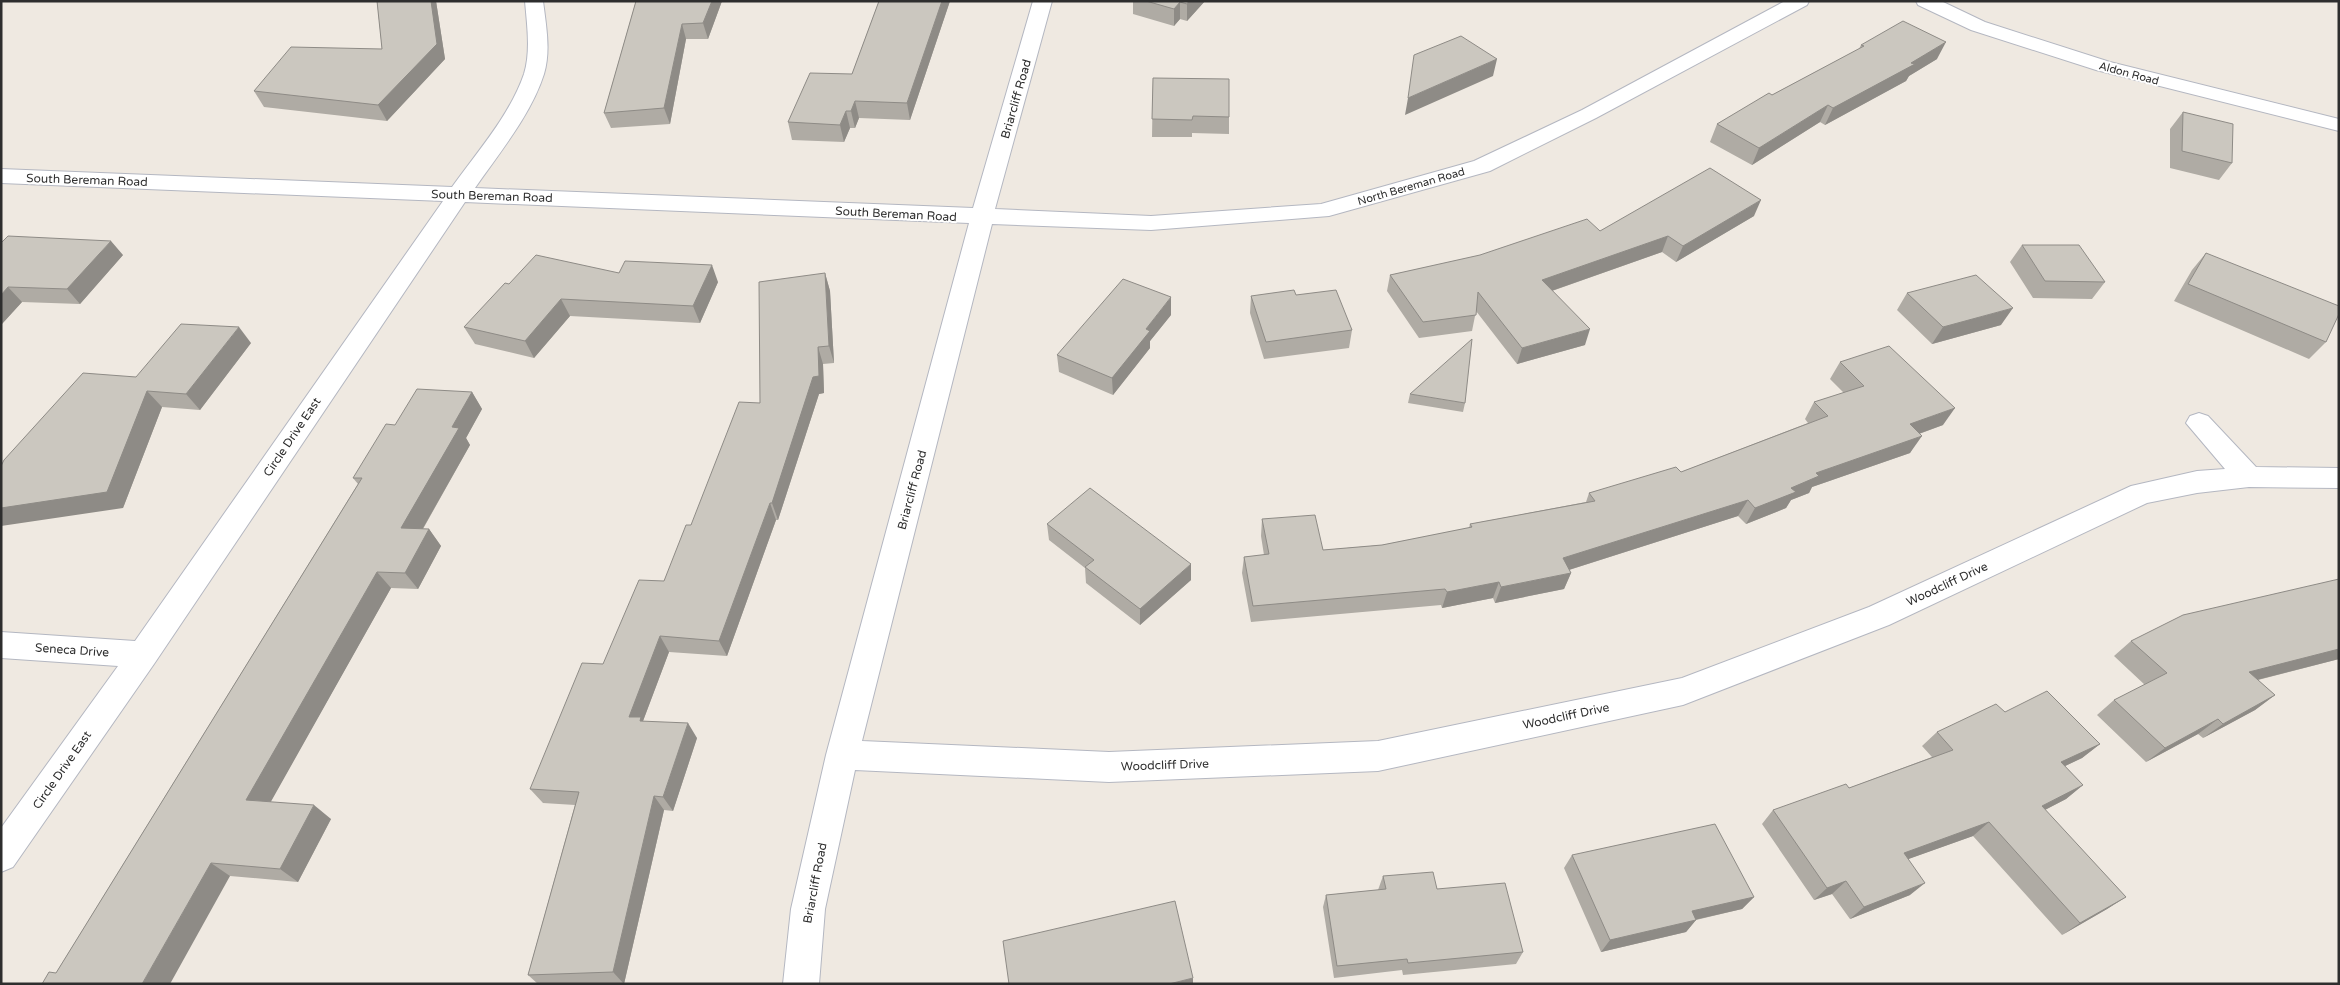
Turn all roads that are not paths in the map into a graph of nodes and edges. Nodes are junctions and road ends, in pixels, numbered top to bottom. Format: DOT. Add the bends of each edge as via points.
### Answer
graph roads {
  1 [pos="534,1"];
  2 [pos="1043,1"];
  3 [pos="1800,1"];
  4 [pos="1925,1"];
  5 [pos="2339,125"];
  6 [pos="1,176"];
  7 [pos="458,194"];
  8 [pos="982,217"];
  9 [pos="2199,423"];
  10 [pos="2249,477"];
  11 [pos="2339,478"];
  12 [pos="1,645"];
  13 [pos="142,655"];
  14 [pos="842,755"];
  15 [pos="1,856"];
  16 [pos="801,984"];
  1 -- 7 [label="street, Circle Drive East" via="538,39 534,73 516,110"];
  2 -- 8 [label="street, Briarcliff Road"];
  3 -- 8 [label="street, North Bereman Road" via="1589,114 1482,166 1321,212 1150,223"];
  4 -- 5 [label="street, Aldon Road" via="1978,26 2103,66"];
  6 -- 7 [label="street, South Bereman Road"];
  7 -- 8 [label="street, South Bereman Road"];
  7 -- 13 [label="street, Circle Drive East"];
  8 -- 14 [label="street, Briarcliff Road"];
  9 -- 10 [label="street"];
  10 -- 11 [label="street, Woodcliff Drive"];
  10 -- 14 [label="street, Woodcliff Drive" via="2197,482 2141,494 1880,616 1683,691 1378,756 1109,767"];
  12 -- 13 [label="street, Seneca Drive"];
  13 -- 15 [label="street, Circle Drive East"];
  14 -- 16 [label="street, Briarcliff Road" via="808,909"];
}
